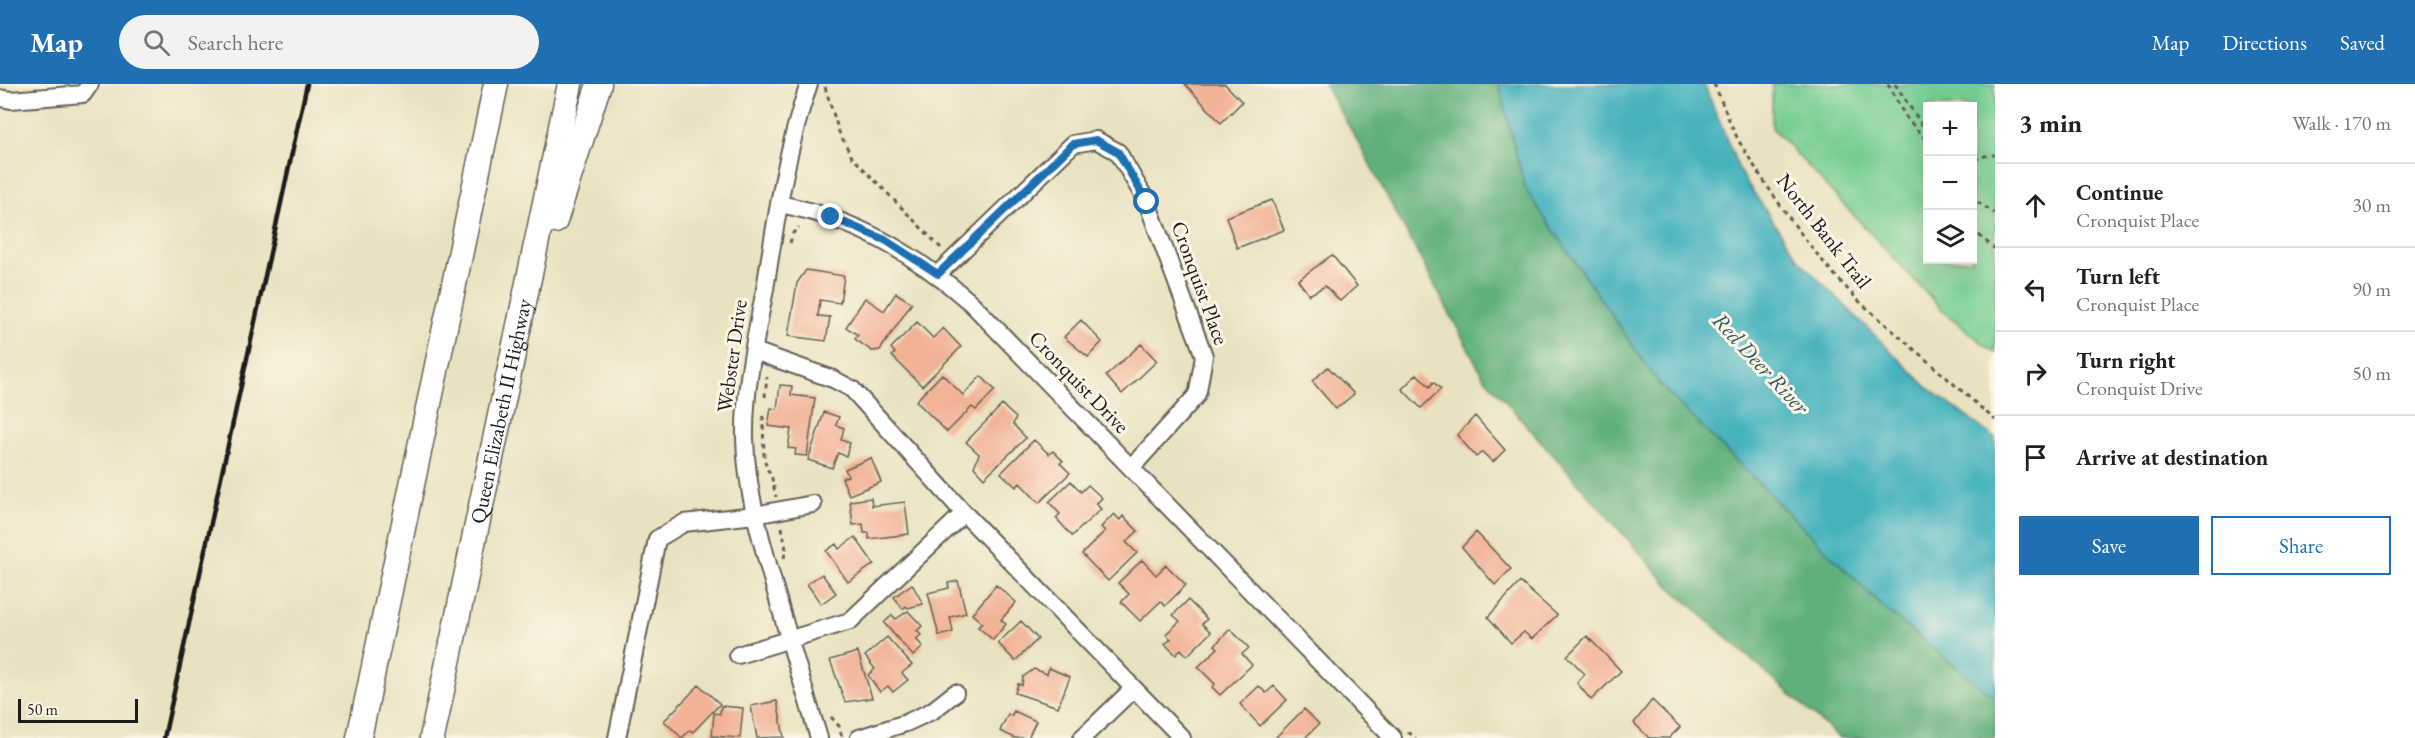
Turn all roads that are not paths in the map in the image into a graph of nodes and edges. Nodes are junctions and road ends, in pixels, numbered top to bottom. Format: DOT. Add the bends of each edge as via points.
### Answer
graph roads {
  1 [pos="496,84"];
  2 [pos="570,84"];
  3 [pos="599,84"];
  4 [pos="809,84"];
  5 [pos="86,89"];
  6 [pos="0,98"];
  7 [pos="779,204"];
  8 [pos="938,274"];
  9 [pos="514,349"];
  10 [pos="754,351"];
  11 [pos="1131,468"];
  12 [pos="813,504"];
  13 [pos="964,513"];
  14 [pos="755,515"];
  15 [pos="789,641"];
  16 [pos="738,655"];
  17 [pos="1133,689"];
  18 [pos="955,693"];
  19 [pos="359,738"];
  20 [pos="432,738"];
  21 [pos="617,738"];
  22 [pos="819,738"];
  23 [pos="859,738"];
  24 [pos="1082,738"];
  25 [pos="1182,738"];
  26 [pos="1394,738"];
  1 -- 19 [label="highway"];
  2 -- 9 [label="highway, Queen Elizabeth II Highway"];
  3 -- 9 [label="highway"];
  4 -- 7 [label="street" via="794,129"];
  5 -- 6 [label="street" via="11,100"];
  7 -- 8 [label="street, Cronquist Drive" via="811,210 859,228"];
  7 -- 10 [label="street, Webster Drive"];
  8 -- 11 [label="street, Cronquist Drive"];
  8 -- 11 [label="street, Cronquist Place" via="1073,144 1096,140 1118,152 1147,202 1204,360 1196,396"];
  9 -- 20 [label="highway, Queen Elizabeth II Highway"];
  10 -- 13 [label="street" via="852,389"];
  10 -- 14 [label="street, Webster Drive" via="745,437"];
  11 -- 26 [label="street, Cronquist Drive"];
  12 -- 14 [label="street"];
  13 -- 15 [label="street" via="850,621"];
  13 -- 17 [label="street"];
  14 -- 15 [label="street, Webster Drive"];
  14 -- 21 [label="street" via="684,523 657,539"];
  15 -- 16 [label="street"];
  15 -- 22 [label="street, Webster Drive"];
  17 -- 24 [label="street"];
  17 -- 25 [label="street"];
  18 -- 23 [label="street" via="932,711"];
}
